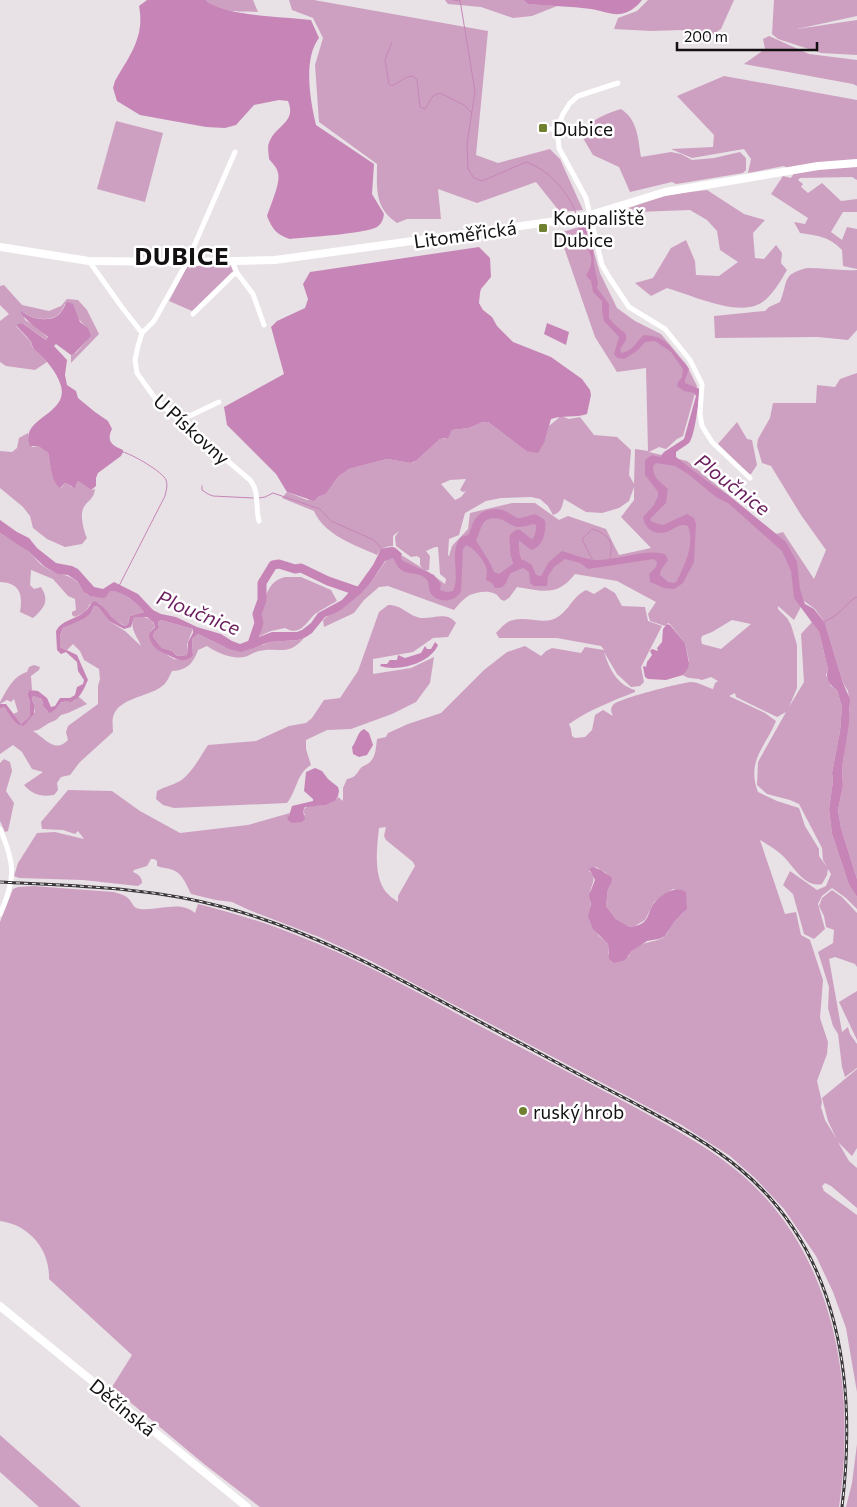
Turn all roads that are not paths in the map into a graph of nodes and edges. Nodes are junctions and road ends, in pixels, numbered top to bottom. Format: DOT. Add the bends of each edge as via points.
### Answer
graph roads {
  1 [pos="618,83"];
  2 [pos="540,129"];
  3 [pos="557,129"];
  4 [pos="235,152"];
  5 [pos="857,163"];
  6 [pos="588,216"];
  7 [pos="0,247"];
  8 [pos="89,261"];
  9 [pos="232,261"];
  10 [pos="187,262"];
  11 [pos="237,273"];
  12 [pos="193,314"];
  13 [pos="264,325"];
  14 [pos="142,333"];
  15 [pos="218,402"];
  16 [pos="181,420"];
  17 [pos="750,478"];
  18 [pos="259,521"];
  19 [pos="0,829"];
  20 [pos="0,914"];
  21 [pos="0,1306"];
  22 [pos="247,1507"];
  1 -- 3 [label="street" via="578,96 566,109"];
  2 -- 3 [label="street"];
  3 -- 6 [label="street" via="559,148 586,198"];
  4 -- 10 [label="street"];
  5 -- 6 [label="street, Litoměřická" via="818,166 665,192"];
  6 -- 9 [label="street, Litoměřická" via="275,260"];
  6 -- 17 [label="street" via="602,265 620,295 629,307 665,329 690,360 702,384 702,426 712,442"];
  7 -- 8 [label="street, Litoměřická"];
  8 -- 10 [label="street, Litoměřická"];
  8 -- 14 [label="street"];
  9 -- 10 [label="street, Litoměřická"];
  9 -- 11 [label="street"];
  10 -- 14 [label="street" via="154,321"];
  11 -- 12 [label="street"];
  11 -- 13 [label="street" via="253,294"];
  14 -- 16 [label="street, U Pískovny" via="135,360 137,372 157,401"];
  15 -- 16 [label="street"];
  16 -- 18 [label="street, U Pískovny" via="250,480 256,489"];
  19 -- 20 [label="street" via="13,867 9,892"];
  21 -- 22 [label="street, Děčínská"];
}
